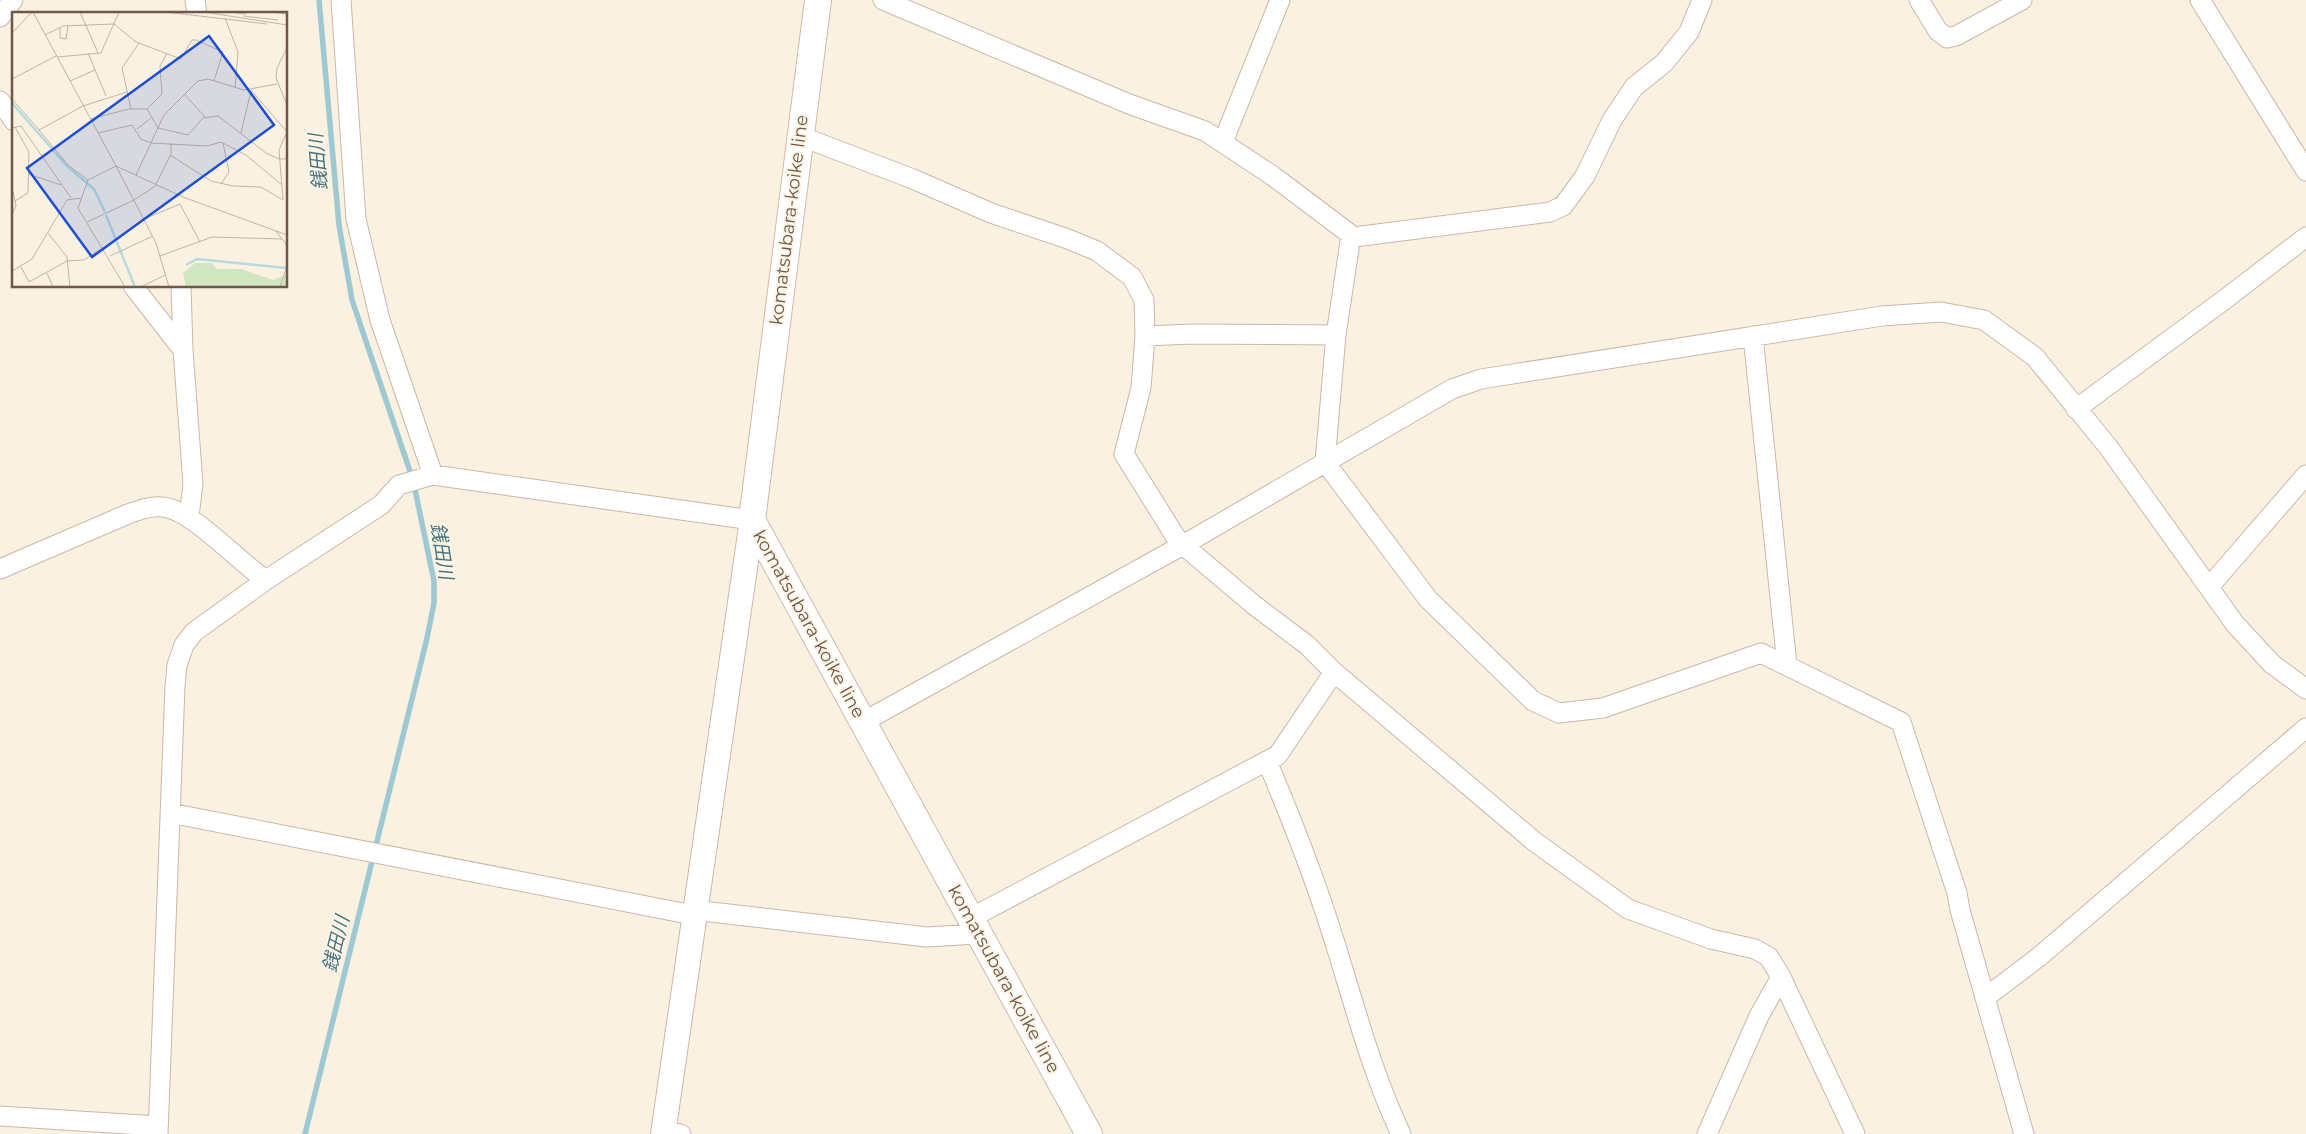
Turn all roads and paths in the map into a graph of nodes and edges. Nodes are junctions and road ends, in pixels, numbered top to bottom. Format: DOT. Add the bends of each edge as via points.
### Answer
graph roads {
  1 [pos="13,0"];
  2 [pos="341,0"];
  3 [pos="818,0"];
  4 [pos="883,0"];
  5 [pos="1280,0"];
  6 [pos="1702,0"];
  7 [pos="1919,0"];
  8 [pos="2022,0"];
  9 [pos="2200,0"];
  10 [pos="0,17"];
  11 [pos="0,101"];
  12 [pos="12,118"];
  13 [pos="800,136"];
  14 [pos="1223,142"];
  15 [pos="2306,170"];
  16 [pos="1354,237"];
  17 [pos="2306,237"];
  18 [pos="135,288"];
  19 [pos="181,288"];
  20 [pos="1336,335"];
  21 [pos="1145,336"];
  22 [pos="1752,336"];
  23 [pos="182,350"];
  24 [pos="2076,409"];
  25 [pos="1325,462"];
  26 [pos="433,475"];
  27 [pos="2306,475"];
  28 [pos="189,516"];
  29 [pos="752,520"];
  30 [pos="1182,545"];
  31 [pos="0,569"];
  32 [pos="266,580"];
  33 [pos="2209,587"];
  34 [pos="1787,665"];
  35 [pos="1334,672"];
  36 [pos="2306,689"];
  37 [pos="863,722"];
  38 [pos="2306,728"];
  39 [pos="1267,761"];
  40 [pos="170,813"];
  41 [pos="693,912"];
  42 [pos="974,926"];
  43 [pos="1781,977"];
  44 [pos="1986,997"];
  45 [pos="0,1116"];
  46 [pos="158,1130"];
  47 [pos="669,1133"];
  48 [pos="1089,1134"];
  49 [pos="1401,1134"];
  50 [pos="1706,1134"];
  51 [pos="1856,1134"];
  52 [pos="2024,1134"];
  1 -- 10 [label="street"];
  2 -- 26 [label="street" via="356,219 380,320"];
  3 -- 13 [label="main road, komatsubara-koike line"];
  4 -- 14 [label="street" via="1129,104 1205,131"];
  5 -- 14 [label="street"];
  6 -- 16 [label="street" via="1689,32 1664,63 1634,87 1612,120 1585,176 1563,206 1550,212"];
  7 -- 8 [label="street" via="1938,31 1947,38"];
  9 -- 15 [label="street"];
  11 -- 12 [label="street"];
  13 -- 21 [label="street" via="991,213 1097,251 1132,277 1144,300"];
  13 -- 29 [label="main road, komatsubara-koike line"];
  14 -- 16 [label="street"];
  16 -- 20 [label="street" via="1350,242"];
  17 -- 24 [label="street"];
  18 -- 23 [label="street"];
  19 -- 23 [label="street"];
  20 -- 21 [label="street"];
  20 -- 25 [label="street"];
  21 -- 30 [label="street" via="1141,388 1124,454"];
  22 -- 24 [label="street" via="1882,316 1941,312 1984,320 2035,357"];
  22 -- 25 [label="street" via="1481,379 1452,389"];
  22 -- 34 [label="street"];
  23 -- 28 [label="street" via="193,484"];
  24 -- 33 [label="street" via="2109,448"];
  25 -- 30 [label="street"];
  25 -- 34 [label="street" via="1428,599 1533,701 1559,713 1603,708 1761,653"];
  26 -- 29 [label="street"];
  26 -- 32 [label="street" via="399,485 382,506"];
  27 -- 33 [label="street"];
  28 -- 31 [label="street" via="162,507 143,509"];
  28 -- 32 [label="street" via="252,572"];
  29 -- 37 [label="main road, komatsubara-koike line"];
  29 -- 41 [label="street"];
  30 -- 35 [label="street" via="1307,646"];
  30 -- 37 [label="street"];
  32 -- 40 [label="street" via="194,632 184,645 176,665"];
  33 -- 36 [label="street" via="2236,624 2272,664"];
  34 -- 44 [label="street" via="1901,722 1957,893"];
  35 -- 39 [label="street" via="1278,755"];
  35 -- 43 [label="street" via="1535,842 1628,909 1711,939 1755,949 1769,957"];
  37 -- 42 [label="main road, komatsubara-koike line"];
  38 -- 44 [label="street" via="2040,956"];
  39 -- 42 [label="street"];
  39 -- 49 [label="street"];
  40 -- 41 [label="street"];
  40 -- 46 [label="street"];
  41 -- 42 [label="street" via="927,937"];
  41 -- 47 [label="street"];
  42 -- 48 [label="main road, komatsubara-koike line"];
  43 -- 50 [label="street" via="1759,1016"];
  43 -- 51 [label="street"];
  44 -- 52 [label="street"];
  45 -- 46 [label="street"];
}
